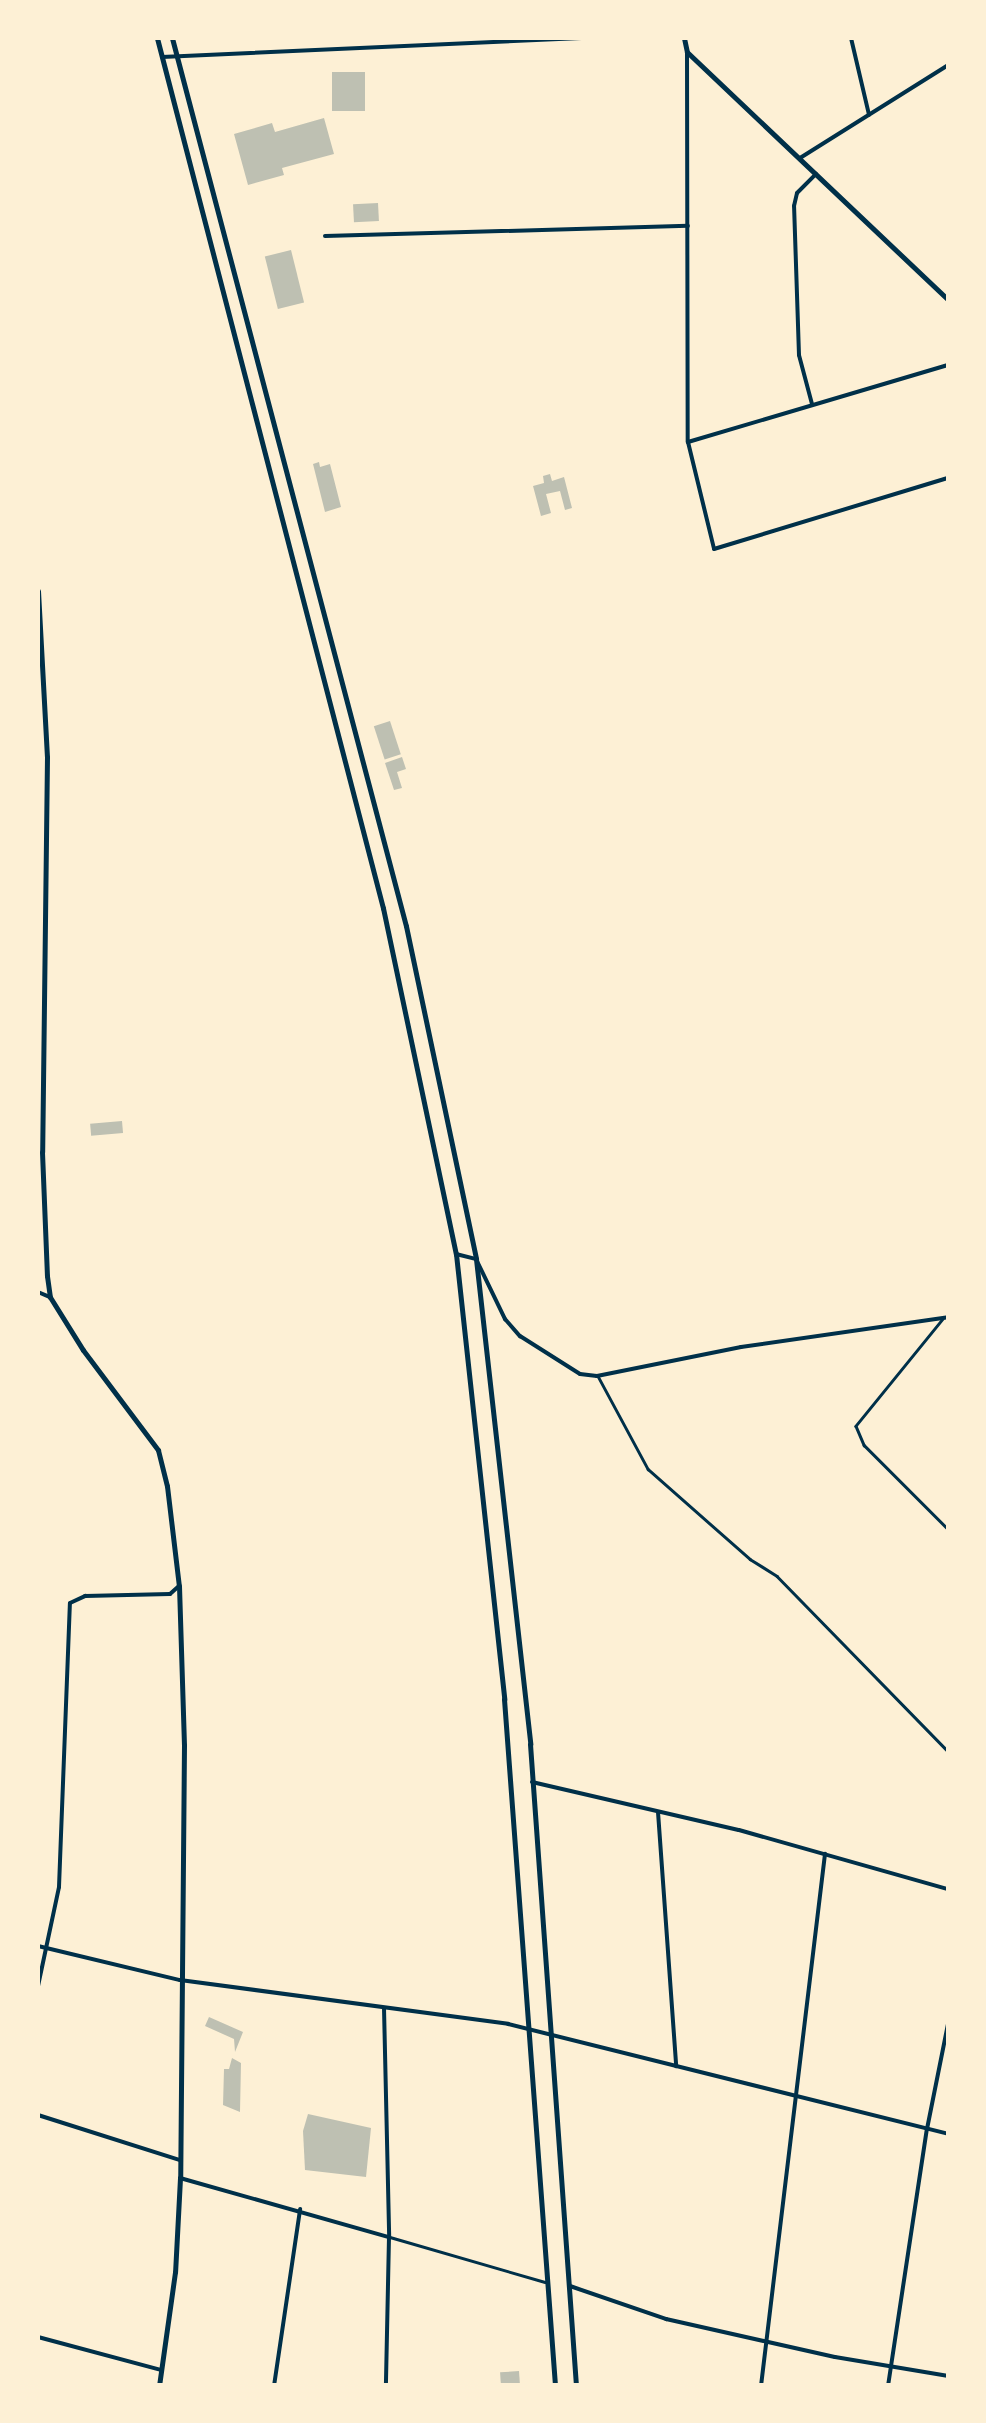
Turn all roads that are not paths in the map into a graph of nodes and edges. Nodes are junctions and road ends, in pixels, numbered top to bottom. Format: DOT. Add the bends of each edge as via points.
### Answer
graph roads {
  1 [pos="157,38"];
  2 [pos="172,38"];
  3 [pos="582,38"];
  4 [pos="684,38"];
  5 [pos="851,38"];
  6 [pos="503,39"];
  7 [pos="687,52"];
  8 [pos="178,54"];
  9 [pos="162,58"];
  10 [pos="948,65"];
  11 [pos="869,115"];
  12 [pos="800,158"];
  13 [pos="816,174"];
  14 [pos="688,226"];
  15 [pos="325,236"];
  16 [pos="948,300"];
  17 [pos="948,364"];
  18 [pos="812,405"];
  19 [pos="688,442"];
  20 [pos="948,478"];
  21 [pos="38,591"];
  22 [pos="456,1254"];
  23 [pos="476,1260"];
  24 [pos="38,1292"];
  25 [pos="50,1298"];
  26 [pos="946,1318"];
  27 [pos="598,1376"];
  28 [pos="948,1529"];
  29 [pos="179,1586"];
  30 [pos="948,1751"];
  31 [pos="532,1782"];
  32 [pos="658,1812"];
  33 [pos="825,1854"];
  34 [pos="948,1889"];
  35 [pos="38,1946"];
  36 [pos="46,1950"];
  37 [pos="180,1980"];
  38 [pos="38,1986"];
  39 [pos="384,2008"];
  40 [pos="948,2024"];
  41 [pos="530,2029"];
  42 [pos="550,2036"];
  43 [pos="676,2066"];
  44 [pos="796,2095"];
  45 [pos="38,2115"];
  46 [pos="927,2129"];
  47 [pos="948,2134"];
  48 [pos="180,2160"];
  49 [pos="180,2178"];
  50 [pos="300,2210"];
  51 [pos="390,2237"];
  52 [pos="547,2282"];
  53 [pos="569,2285"];
  54 [pos="38,2337"];
  55 [pos="767,2342"];
  56 [pos="891,2364"];
  57 [pos="161,2370"];
  58 [pos="948,2376"];
  59 [pos="159,2386"];
  60 [pos="274,2386"];
  61 [pos="386,2386"];
  62 [pos="555,2386"];
  63 [pos="576,2386"];
  64 [pos="761,2386"];
  65 [pos="888,2386"];
  1 -- 9 [label="street"];
  2 -- 8 [label="street"];
  3 -- 6 [label="street"];
  4 -- 7 [label="street"];
  5 -- 11 [label="street"];
  6 -- 8 [label="street"];
  7 -- 12 [label="street"];
  7 -- 14 [label="street"];
  8 -- 9 [label="street"];
  8 -- 23 [label="street" via="406,926"];
  9 -- 22 [label="street" via="383,908"];
  10 -- 11 [label="street"];
  11 -- 12 [label="street"];
  12 -- 13 [label="street"];
  13 -- 16 [label="street"];
  13 -- 18 [label="street" via="794,206 799,355"];
  14 -- 15 [label="street"];
  14 -- 19 [label="street"];
  17 -- 18 [label="street"];
  18 -- 19 [label="street"];
  19 -- 20 [label="street" via="714,549"];
  21 -- 25 [label="street" via="47,757 42,1152"];
  22 -- 23 [label="street"];
  22 -- 41 [label="street" via="504,1699"];
  23 -- 27 [label="street" via="520,1336 568,1370"];
  23 -- 31 [label="street"];
  24 -- 25 [label="street"];
  25 -- 29 [label="street" via="158,1450"];
  26 -- 27 [label="street" via="741,1347"];
  26 -- 28 [label="lane" via="856,1426 861,1440"];
  27 -- 30 [label="lane" via="648,1469 750,1560 778,1576"];
  29 -- 36 [label="street" via="170,1594 85,1596 70,1604 60,1887"];
  29 -- 37 [label="street"];
  31 -- 32 [label="street"];
  31 -- 42 [label="street"];
  32 -- 33 [label="street"];
  32 -- 43 [label="street"];
  33 -- 34 [label="street"];
  33 -- 44 [label="street"];
  35 -- 36 [label="street"];
  36 -- 37 [label="street"];
  36 -- 38 [label="street"];
  37 -- 39 [label="street"];
  37 -- 48 [label="street"];
  39 -- 41 [label="street"];
  39 -- 51 [label="street"];
  40 -- 46 [label="street"];
  41 -- 42 [label="street"];
  41 -- 52 [label="street"];
  42 -- 43 [label="street"];
  42 -- 53 [label="street"];
  43 -- 44 [label="street"];
  44 -- 46 [label="street"];
  44 -- 55 [label="street"];
  45 -- 48 [label="street"];
  46 -- 47 [label="street"];
  46 -- 56 [label="street"];
  48 -- 49 [label="street"];
  49 -- 50 [label="street"];
  49 -- 57 [label="street" via="176,2272"];
  50 -- 51 [label="street"];
  50 -- 60 [label="street"];
  51 -- 52 [label="lane"];
  51 -- 61 [label="street"];
  52 -- 62 [label="street"];
  53 -- 55 [label="street" via="625,2308"];
  53 -- 63 [label="street"];
  54 -- 57 [label="street"];
  55 -- 56 [label="street"];
  55 -- 64 [label="street"];
  56 -- 58 [label="street"];
  56 -- 65 [label="street"];
  57 -- 59 [label="street"];
}
